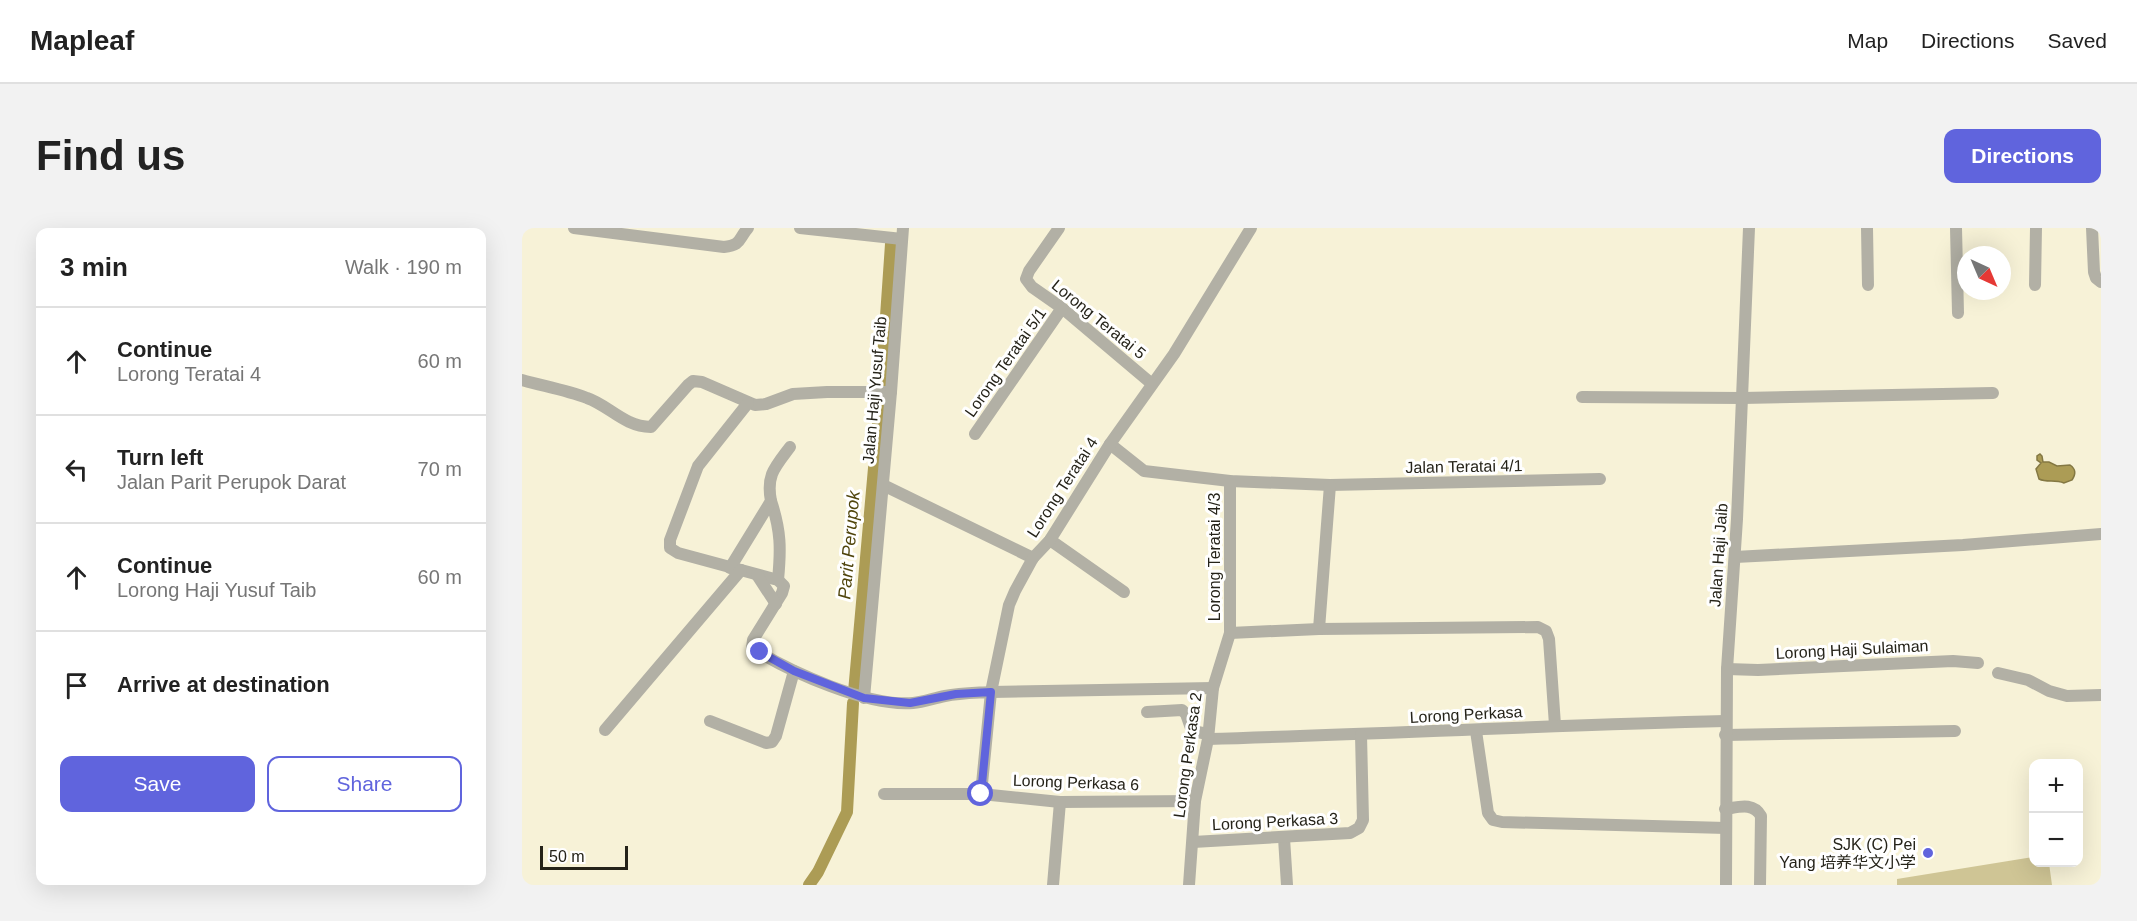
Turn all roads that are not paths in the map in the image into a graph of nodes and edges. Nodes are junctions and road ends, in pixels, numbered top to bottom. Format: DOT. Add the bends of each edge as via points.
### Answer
graph roads {
  1 [pos="574,228"];
  2 [pos="748,228"];
  3 [pos="800,228"];
  4 [pos="1059,228"];
  5 [pos="1251,228"];
  6 [pos="1749,228"];
  7 [pos="1867,228"];
  8 [pos="1956,228"];
  9 [pos="2036,228"];
  10 [pos="2092,228"];
  11 [pos="903,233"];
  12 [pos="2101,282"];
  13 [pos="1868,285"];
  14 [pos="2035,285"];
  15 [pos="1062,308"];
  16 [pos="1958,313"];
  17 [pos="522,380"];
  18 [pos="1152,384"];
  19 [pos="891,392"];
  20 [pos="1993,393"];
  21 [pos="1582,398"];
  22 [pos="1742,398"];
  23 [pos="747,403"];
  24 [pos="975,434"];
  25 [pos="1110,444"];
  26 [pos="790,447"];
  27 [pos="1600,480"];
  28 [pos="1230,481"];
  29 [pos="883,485"];
  30 [pos="1330,485"];
  31 [pos="771,501"];
  32 [pos="2101,534"];
  33 [pos="1050,540"];
  34 [pos="1735,557"];
  35 [pos="1034,558"];
  36 [pos="735,569"];
  37 [pos="757,574"];
  38 [pos="778,580"];
  39 [pos="1124,592"];
  40 [pos="776,604"];
  41 [pos="1319,629"];
  42 [pos="1230,633"];
  43 [pos="1978,663"];
  44 [pos="1727,669"];
  45 [pos="794,671"];
  46 [pos="1998,673"];
  47 [pos="1213,688"];
  48 [pos="991,692"];
  49 [pos="2101,695"];
  50 [pos="864,698"];
  51 [pos="1147,712"];
  52 [pos="710,721"];
  53 [pos="1725,721"];
  54 [pos="1555,725"];
  55 [pos="605,730"];
  56 [pos="1476,731"];
  57 [pos="1955,731"];
  58 [pos="1361,735"];
  59 [pos="1725,735"];
  60 [pos="1208,736"];
  61 [pos="884,794"];
  62 [pos="981,794"];
  63 [pos="1195,801"];
  64 [pos="1060,802"];
  65 [pos="1725,809"];
  66 [pos="1726,828"];
  67 [pos="1284,838"];
  68 [pos="1193,842"];
  69 [pos="1053,885"];
  70 [pos="1189,885"];
  71 [pos="1287,885"];
  72 [pos="1726,885"];
  73 [pos="1760,885"];
  1 -- 2 [label="street" via="724,247 735,246"];
  3 -- 11 [label="street"];
  4 -- 15 [label="street, Lorong Teratai 5" via="1026,279"];
  5 -- 18 [label="street, Lorong Teratai 4"];
  6 -- 22 [label="street, Jalan Haji Jaib"];
  7 -- 13 [label="street"];
  8 -- 16 [label="street"];
  9 -- 14 [label="street"];
  10 -- 12 [label="street" via="2094,272"];
  11 -- 19 [label="street, Jalan Haji Yusuf Taib"];
  15 -- 18 [label="street, Lorong Teratai 5"];
  15 -- 24 [label="street, Lorong Teratai 5/1"];
  17 -- 23 [label="street" via="586,398 621,418 651,427 693,381"];
  18 -- 25 [label="street, Lorong Teratai 4"];
  19 -- 23 [label="street" via="793,394 766,404"];
  19 -- 29 [label="street, Jalan Haji Yusuf Taib"];
  20 -- 22 [label="street"];
  21 -- 22 [label="street"];
  22 -- 34 [label="street, Jalan Haji Jaib"];
  23 -- 36 [label="street" via="698,466 670,540 670,548 678,553"];
  25 -- 28 [label="street, Jalan Teratai 4/1" via="1144,471"];
  25 -- 33 [label="street, Lorong Teratai 4"];
  26 -- 31 [label="street" via="771,474"];
  27 -- 30 [label="street, Jalan Teratai 4/1"];
  28 -- 30 [label="street, Jalan Teratai 4/1"];
  28 -- 42 [label="street, Lorong Teratai 4/3"];
  29 -- 35 [label="street"];
  29 -- 50 [label="street, Jalan Haji Yusuf Taib"];
  30 -- 41 [label="street"];
  31 -- 36 [label="street"];
  31 -- 38 [label="street" via="779,532"];
  32 -- 34 [label="street"];
  33 -- 35 [label="street, Lorong Teratai 4"];
  33 -- 39 [label="street"];
  34 -- 44 [label="street, Jalan Haji Jaib"];
  35 -- 48 [label="street, Lorong Teratai 4" via="1009,605"];
  36 -- 37 [label="street"];
  36 -- 55 [label="street"];
  37 -- 38 [label="street"];
  37 -- 40 [label="street"];
  38 -- 40 [label="street" via="784,586"];
  40 -- 45 [label="street" via="753,639 752,648"];
  41 -- 42 [label="street"];
  41 -- 54 [label="street" via="1538,627 1546,631 1549,639"];
  42 -- 47 [label="street, Lorong Perkasa 2"];
  43 -- 44 [label="street, Lorong Haji Sulaiman"];
  44 -- 53 [label="street, Jalan Haji Jaib"];
  45 -- 50 [label="street"];
  45 -- 52 [label="street" via="772,742"];
  46 -- 49 [label="street" via="2067,696"];
  47 -- 48 [label="street"];
  47 -- 60 [label="street, Lorong Perkasa 2"];
  48 -- 50 [label="street" via="910,703"];
  48 -- 62 [label="street, Lorong Teratai 4"];
  51 -- 60 [label="street" via="1182,710 1192,731"];
  53 -- 54 [label="street, Lorong Perkasa"];
  53 -- 59 [label="street, Jalan Haji Jaib"];
  54 -- 56 [label="street, Lorong Perkasa"];
  56 -- 58 [label="street, Lorong Perkasa"];
  56 -- 66 [label="street" via="1488,813 1493,820"];
  57 -- 59 [label="street"];
  58 -- 60 [label="street, Lorong Perkasa"];
  58 -- 67 [label="street, Lorong Perkasa 3" via="1363,820 1359,828 1350,833"];
  59 -- 65 [label="street, Jalan Haji Jaib"];
  60 -- 63 [label="street, Lorong Perkasa 2"];
  61 -- 62 [label="street, Lorong Perkasa 6"];
  62 -- 64 [label="street, Lorong Perkasa 6"];
  63 -- 64 [label="street, Lorong Perkasa 6"];
  63 -- 68 [label="street, Lorong Perkasa 2"];
  64 -- 69 [label="street"];
  65 -- 66 [label="street, Jalan Haji Jaib"];
  65 -- 73 [label="street" via="1751,806 1761,816"];
  66 -- 72 [label="street, Jalan Haji Jaib"];
  67 -- 68 [label="street, Lorong Perkasa 3"];
  67 -- 71 [label="street"];
  68 -- 70 [label="street, Lorong Perkasa 2"];
}
